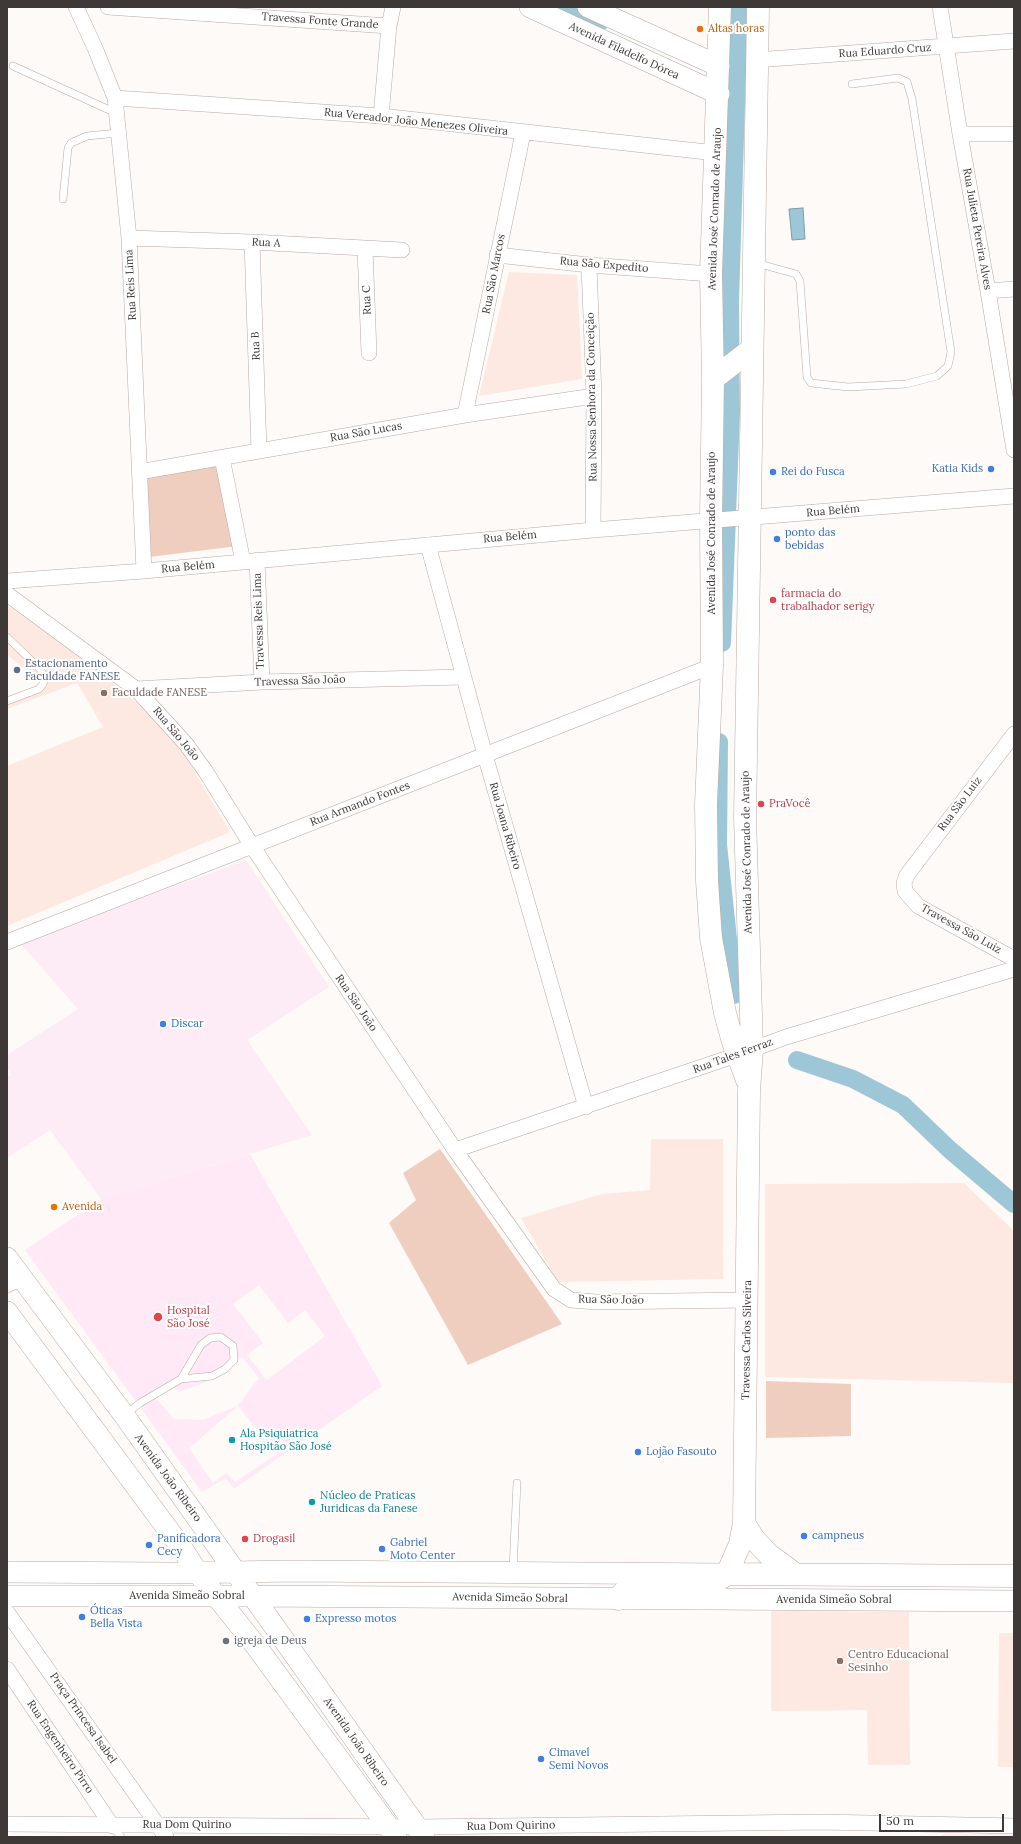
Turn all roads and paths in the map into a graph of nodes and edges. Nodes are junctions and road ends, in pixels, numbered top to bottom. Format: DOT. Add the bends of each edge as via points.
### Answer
graph roads {
  1 [pos="76,7"];
  2 [pos="108,7"];
  3 [pos="393,7"];
  4 [pos="530,7"];
  5 [pos="588,7"];
  6 [pos="720,7"];
  7 [pos="758,7"];
  8 [pos="940,7"];
  9 [pos="389,26"];
  10 [pos="1014,41"];
  11 [pos="947,47"];
  12 [pos="756,60"];
  13 [pos="13,66"];
  14 [pos="718,79"];
  15 [pos="852,84"];
  16 [pos="115,98"];
  17 [pos="117,114"];
  18 [pos="381,116"];
  19 [pos="118,133"];
  20 [pos="523,133"];
  21 [pos="960,134"];
  22 [pos="1014,134"];
  23 [pos="716,153"];
  24 [pos="63,199"];
  25 [pos="129,238"];
  26 [pos="252,242"];
  27 [pos="365,248"];
  28 [pos="402,250"];
  29 [pos="497,255"];
  30 [pos="754,263"];
  31 [pos="589,265"];
  32 [pos="711,274"];
  33 [pos="1014,289"];
  34 [pos="988,291"];
  35 [pos="749,352"];
  36 [pos="369,353"];
  37 [pos="715,378"];
  38 [pos="594,396"];
  39 [pos="466,414"];
  40 [pos="1014,450"];
  41 [pos="259,451"];
  42 [pos="222,458"];
  43 [pos="140,472"];
  44 [pos="1014,496"];
  45 [pos="746,518"];
  46 [pos="714,520"];
  47 [pos="593,530"];
  48 [pos="428,545"];
  49 [pos="250,561"];
  50 [pos="144,571"];
  51 [pos="7,581"];
  52 [pos="7,594"];
  53 [pos="7,638"];
  54 [pos="712,666"];
  55 [pos="463,677"];
  56 [pos="262,682"];
  57 [pos="136,689"];
  58 [pos="7,701"];
  59 [pos="1014,734"];
  60 [pos="485,755"];
  61 [pos="252,846"];
  62 [pos="907,875"];
  63 [pos="7,942"];
  64 [pos="1014,959"];
  65 [pos="1014,969"];
  66 [pos="745,1052"];
  67 [pos="586,1106"];
  68 [pos="455,1150"];
  69 [pos="7,1258"];
  70 [pos="14,1281"];
  71 [pos="747,1300"];
  72 [pos="7,1312"];
  73 [pos="181,1379"];
  74 [pos="124,1415"];
  75 [pos="517,1483"];
  76 [pos="744,1523"];
  77 [pos="235,1571"];
  78 [pos="7,1572"];
  79 [pos="513,1572"];
  80 [pos="198,1573"];
  81 [pos="727,1574"];
  82 [pos="795,1574"];
  83 [pos="1014,1576"];
  84 [pos="7,1596"];
  85 [pos="218,1596"];
  86 [pos="251,1596"];
  87 [pos="618,1599"];
  88 [pos="1014,1601"];
  89 [pos="7,1612"];
  90 [pos="7,1669"];
  91 [pos="7,1824"];
  92 [pos="158,1824"];
  93 [pos="1014,1826"];
  94 [pos="117,1831"];
  95 [pos="392,1832"];
  96 [pos="420,1832"];
  97 [pos="166,1837"];
  1 -- 16 [label="street, Rua Reis Lima"];
  2 -- 9 [label="street, Travessa Fonte Grande"];
  3 -- 9 [label="street"];
  4 -- 14 [label="main road, Avenida Filadelfo Dórea"];
  5 -- 14 [label="main road"];
  6 -- 14 [label="main road, Avenida José Conrado de Araujo"];
  7 -- 12 [label="main road, Avenida José Conrado de Araujo"];
  8 -- 11 [label="street, Rua Julieta Pereira Alves"];
  9 -- 18 [label="street"];
  10 -- 11 [label="street, Rua Eduardo Cruz"];
  11 -- 12 [label="street, Rua Eduardo Cruz"];
  11 -- 21 [label="street, Rua Julieta Pereira Alves"];
  12 -- 30 [label="main road, Avenida José Conrado de Araujo"];
  13 -- 17 [label="lane"];
  14 -- 23 [label="main road, Avenida José Conrado de Araujo"];
  15 -- 30 [label="lane" via="898,78 907,82 911,93 951,352 948,366 937,376 906,384 848,387 811,383 807,377 800,281 796,274"];
  16 -- 17 [label="street, Rua Reis Lima"];
  16 -- 18 [label="street, Rua Vereador João Menezes Oliveira"];
  17 -- 19 [label="street, Rua Reis Lima"];
  18 -- 20 [label="street, Rua Vereador João Menezes Oliveira"];
  19 -- 24 [label="lane" via="87,136 71,143 68,148"];
  19 -- 25 [label="street, Rua Reis Lima"];
  20 -- 23 [label="street, Rua Vereador João Menezes Oliveira"];
  20 -- 29 [label="street, Rua São Marcos"];
  21 -- 22 [label="street"];
  21 -- 34 [label="street, Rua Julieta Pereira Alves"];
  23 -- 32 [label="main road, Avenida José Conrado de Araujo"];
  25 -- 26 [label="street, Rua A"];
  25 -- 43 [label="street, Rua Reis Lima"];
  26 -- 27 [label="street, Rua A"];
  26 -- 41 [label="street, Rua B"];
  27 -- 28 [label="street, Rua A"];
  27 -- 36 [label="street, Rua C"];
  29 -- 31 [label="street, Rua São Expedito"];
  29 -- 39 [label="street, Rua São Marcos"];
  30 -- 35 [label="main road, Avenida José Conrado de Araujo"];
  31 -- 32 [label="street, Rua São Expedito"];
  31 -- 38 [label="street, Rua Nossa Senhora da Conceição"];
  32 -- 37 [label="main road, Avenida José Conrado de Araujo"];
  33 -- 34 [label="street"];
  34 -- 40 [label="street, Rua Julieta Pereira Alves"];
  35 -- 37 [label="main road"];
  35 -- 45 [label="main road, Avenida José Conrado de Araujo"];
  37 -- 46 [label="main road, Avenida José Conrado de Araujo"];
  38 -- 39 [label="street, Rua São Lucas"];
  38 -- 47 [label="street, Rua Nossa Senhora da Conceição"];
  39 -- 41 [label="street, Rua São Lucas"];
  41 -- 42 [label="street, Rua São Lucas"];
  42 -- 43 [label="street, Rua São Lucas"];
  42 -- 49 [label="street, Travessa Reis Lima"];
  43 -- 50 [label="street, Rua Reis Lima"];
  44 -- 45 [label="street, Rua Belém"];
  45 -- 46 [label="street, Rua Belém"];
  45 -- 66 [label="main road, Avenida José Conrado de Araujo"];
  46 -- 47 [label="street, Rua Belém"];
  46 -- 54 [label="main road, Avenida José Conrado de Araujo"];
  47 -- 48 [label="street, Rua Belém"];
  48 -- 49 [label="street, Rua Belém"];
  48 -- 55 [label="street, Rua Joana Ribeiro"];
  49 -- 50 [label="street, Rua Belém"];
  49 -- 56 [label="street, Travessa Reis Lima"];
  50 -- 51 [label="street, Rua Belém"];
  52 -- 57 [label="street, Rua São João"];
  53 -- 58 [label="lane" via="40,669 45,677 39,689"];
  54 -- 60 [label="street, Rua Armando Fontes"];
  54 -- 66 [label="main road, Avenida José Conrado de Araujo" via="706,804 711,938 725,1013"];
  55 -- 56 [label="street, Travessa São João"];
  55 -- 60 [label="street, Rua Joana Ribeiro"];
  56 -- 57 [label="street, Travessa São João"];
  57 -- 61 [label="street, Rua São João" via="186,744"];
  59 -- 62 [label="street, Rua São Luiz"];
  60 -- 61 [label="street, Rua Armando Fontes"];
  60 -- 67 [label="street, Rua Joana Ribeiro"];
  61 -- 63 [label="street, Rua Armando Fontes"];
  61 -- 68 [label="street, Rua São João"];
  62 -- 64 [label="street, Travessa São Luiz" via="905,891 918,906"];
  65 -- 66 [label="street, Rua Tales Ferraz" via="786,1037"];
  66 -- 67 [label="street, Rua Tales Ferraz"];
  66 -- 71 [label="main road, Travessa Carlos Silveira" via="749,1085"];
  67 -- 68 [label="street, Rua Tales Ferraz"];
  68 -- 71 [label="street, Rua São João" via="550,1284 571,1300"];
  69 -- 70 [label="main road, Avenida João Ribeiro"];
  70 -- 74 [label="main road, Avenida João Ribeiro"];
  71 -- 76 [label="main road, Travessa Carlos Silveira"];
  72 -- 80 [label="main road, Avenida João Ribeiro"];
  73 -- 73 [label="lane" via="212,1376 225,1369 234,1360 233,1346 221,1337 210,1338 201,1345"];
  73 -- 74 [label="lane"];
  74 -- 77 [label="main road, Avenida João Ribeiro"];
  75 -- 79 [label="lane"];
  76 -- 81 [label="main road" via="740,1544"];
  76 -- 82 [label="main road" via="768,1554"];
  77 -- 79 [label="main road, Avenida Simeão Sobral"];
  77 -- 80 [label="main road, Avenida Simeão Sobral"];
  77 -- 86 [label="main road, Avenida João Ribeiro"];
  78 -- 80 [label="main road, Avenida Simeão Sobral"];
  79 -- 81 [label="main road, Avenida Simeão Sobral"];
  80 -- 85 [label="main road, Avenida João Ribeiro"];
  81 -- 82 [label="main road, Avenida Simeão Sobral"];
  81 -- 87 [label="main road" via="711,1585 698,1588 639,1589 624,1592"];
  82 -- 83 [label="main road, Avenida Simeão Sobral"];
  84 -- 85 [label="main road, Avenida Simeão Sobral"];
  85 -- 86 [label="main road, Avenida Simeão Sobral"];
  85 -- 95 [label="main road, Avenida João Ribeiro"];
  86 -- 87 [label="main road, Avenida Simeão Sobral"];
  86 -- 96 [label="main road, Avenida João Ribeiro"];
  87 -- 88 [label="main road, Avenida Simeão Sobral"];
  89 -- 92 [label="street, Praça Princesa Isabel"];
  90 -- 94 [label="street, Rua Engenheiro Pirro"];
  91 -- 94 [label="street, Rua Dom Quirino"];
  92 -- 94 [label="street, Rua Dom Quirino"];
  92 -- 95 [label="street, Rua Dom Quirino"];
  92 -- 97 [label="street"];
  93 -- 96 [label="street, Rua Dom Quirino" via="821,1822"];
  95 -- 96 [label="street, Rua Dom Quirino"];
}
